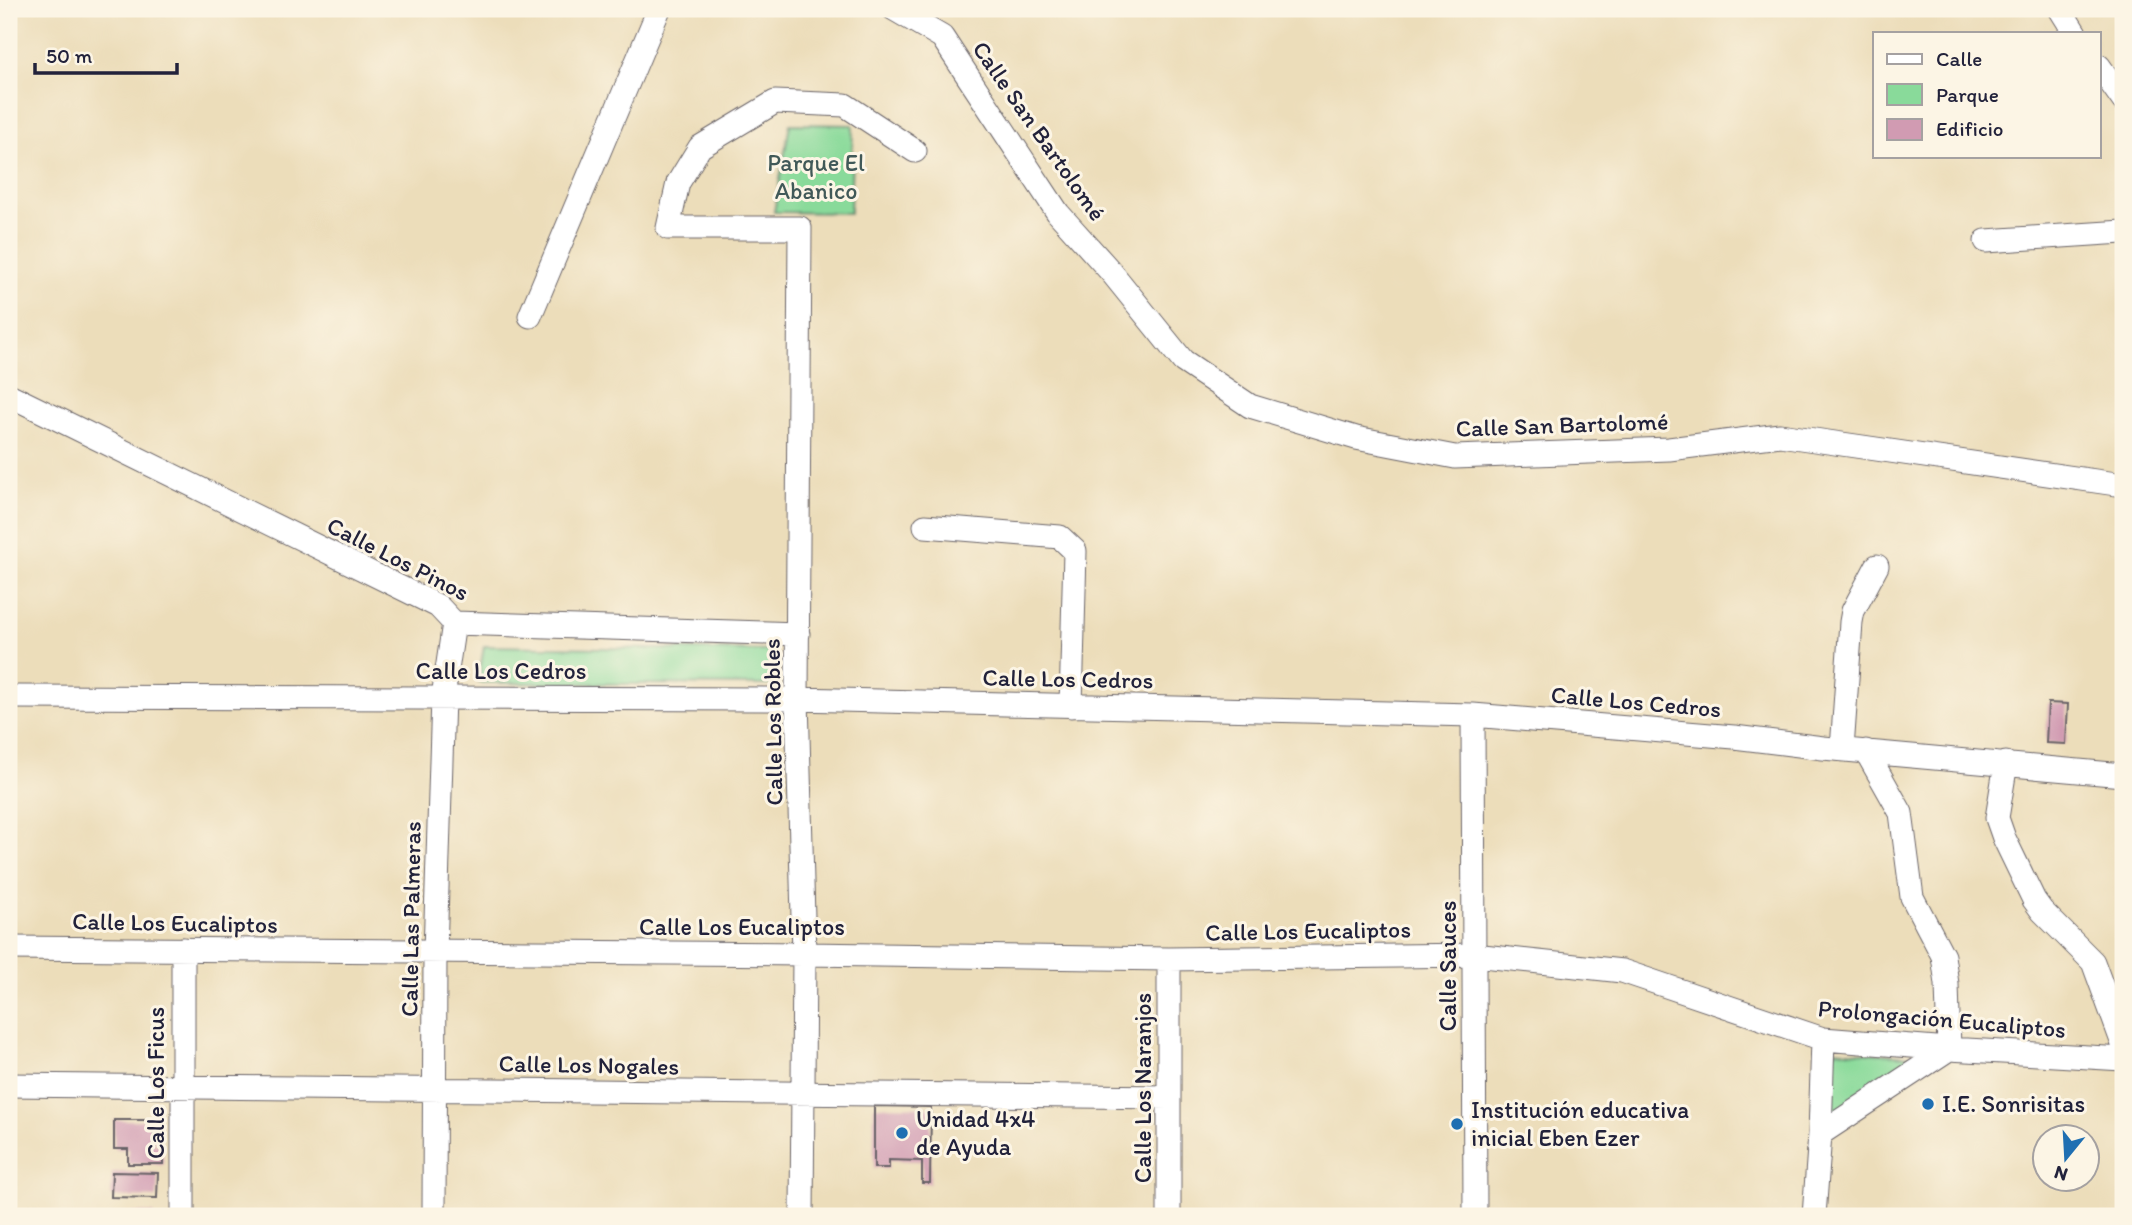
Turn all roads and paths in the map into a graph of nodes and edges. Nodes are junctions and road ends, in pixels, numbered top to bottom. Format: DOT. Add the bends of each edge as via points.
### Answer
graph roads {
  1 [pos="659,9"];
  2 [pos="894,9"];
  3 [pos="2060,9"];
  4 [pos="2074,32"];
  5 [pos="2100,67"];
  6 [pos="2123,100"];
  7 [pos="915,151"];
  8 [pos="2123,232"];
  9 [pos="1986,241"];
  10 [pos="530,316"];
  11 [pos="9,395"];
  12 [pos="2123,485"];
  13 [pos="925,526"];
  14 [pos="1877,566"];
  15 [pos="453,623"];
  16 [pos="797,634"];
  17 [pos="9,696"];
  18 [pos="443,697"];
  19 [pos="797,699"];
  20 [pos="1071,706"];
  21 [pos="1473,715"];
  22 [pos="1842,749"];
  23 [pos="1866,751"];
  24 [pos="2006,763"];
  25 [pos="2123,775"];
  26 [pos="9,948"];
  27 [pos="183,949"];
  28 [pos="435,951"];
  29 [pos="803,954"];
  30 [pos="1474,955"];
  31 [pos="1169,959"];
  32 [pos="1823,1039"];
  33 [pos="2123,1044"];
  34 [pos="1949,1049"];
  35 [pos="2123,1059"];
  36 [pos="9,1085"];
  37 [pos="182,1087"];
  38 [pos="436,1089"];
  39 [pos="802,1094"];
  40 [pos="1168,1097"];
  41 [pos="1820,1135"];
  42 [pos="183,1216"];
  43 [pos="434,1216"];
  44 [pos="802,1216"];
  45 [pos="1169,1216"];
  46 [pos="1475,1216"];
  47 [pos="1814,1216"];
  1 -- 10 [label="street"];
  2 -- 12 [label="street, Calle San Bartolomé" via="942,37 1058,213 1184,361 1250,406 1356,438 1455,457 1669,449 1780,435"];
  3 -- 4 [label="street"];
  5 -- 6 [label="street"];
  7 -- 16 [label="street, Calle Los Robles" via="845,105 775,102 700,147 678,183 668,228 800,228"];
  8 -- 9 [label="street"];
  11 -- 15 [label="street, Calle Los Pinos" via="438,606"];
  13 -- 20 [label="street" via="1059,537 1075,551"];
  14 -- 22 [label="street" via="1853,611"];
  15 -- 16 [label="street, Calle Los Pinos"];
  15 -- 18 [label="street, Calle Las Palmeras"];
  16 -- 19 [label="street, Calle Los Robles"];
  17 -- 18 [label="street, Calle Los Cedros"];
  18 -- 19 [label="street, Calle Los Cedros"];
  18 -- 28 [label="street, Calle Las Palmeras"];
  19 -- 20 [label="street, Calle Los Cedros"];
  19 -- 29 [label="street, Calle Los Robles"];
  20 -- 21 [label="street, Calle Los Cedros"];
  21 -- 22 [label="street, Calle Los Cedros"];
  21 -- 30 [label="street, Calle Sauces"];
  22 -- 23 [label="street, Calle Los Cedros"];
  23 -- 24 [label="street, Calle Los Cedros"];
  23 -- 34 [label="street" via="1900,813 1912,897 1943,956"];
  24 -- 25 [label="street, Calle Los Cedros"];
  24 -- 33 [label="street" via="1997,818 2004,838 2034,900 2093,962"];
  26 -- 27 [label="street, Calle Los Eucaliptos"];
  27 -- 28 [label="street, Calle Los Eucaliptos"];
  27 -- 37 [label="street, Calle Los Ficus"];
  28 -- 29 [label="street, Calle Los Eucaliptos"];
  28 -- 38 [label="street, Calle Las Palmeras"];
  29 -- 31 [label="street, Calle Los Eucaliptos"];
  29 -- 39 [label="street, Calle Los Robles"];
  30 -- 31 [label="street, Calle Los Eucaliptos"];
  30 -- 32 [label="street, Prolongación Eucaliptos" via="1622,971"];
  30 -- 46 [label="street, Calle Sauces"];
  31 -- 40 [label="street, Calle Los Naranjos"];
  32 -- 34 [label="street, Prolongación Eucaliptos"];
  32 -- 41 [label="street"];
  34 -- 35 [label="street, Prolongación Eucaliptos"];
  34 -- 41 [label="street"];
  36 -- 37 [label="street, Calle Los Nogales"];
  37 -- 38 [label="street, Calle Los Nogales"];
  37 -- 42 [label="street, Calle Los Ficus"];
  38 -- 39 [label="street, Calle Los Nogales"];
  38 -- 43 [label="street, Calle Las Palmeras"];
  39 -- 40 [label="street, Calle Los Nogales"];
  39 -- 44 [label="street, Calle Los Robles"];
  40 -- 45 [label="street, Calle Los Naranjos"];
  41 -- 47 [label="street"];
}
